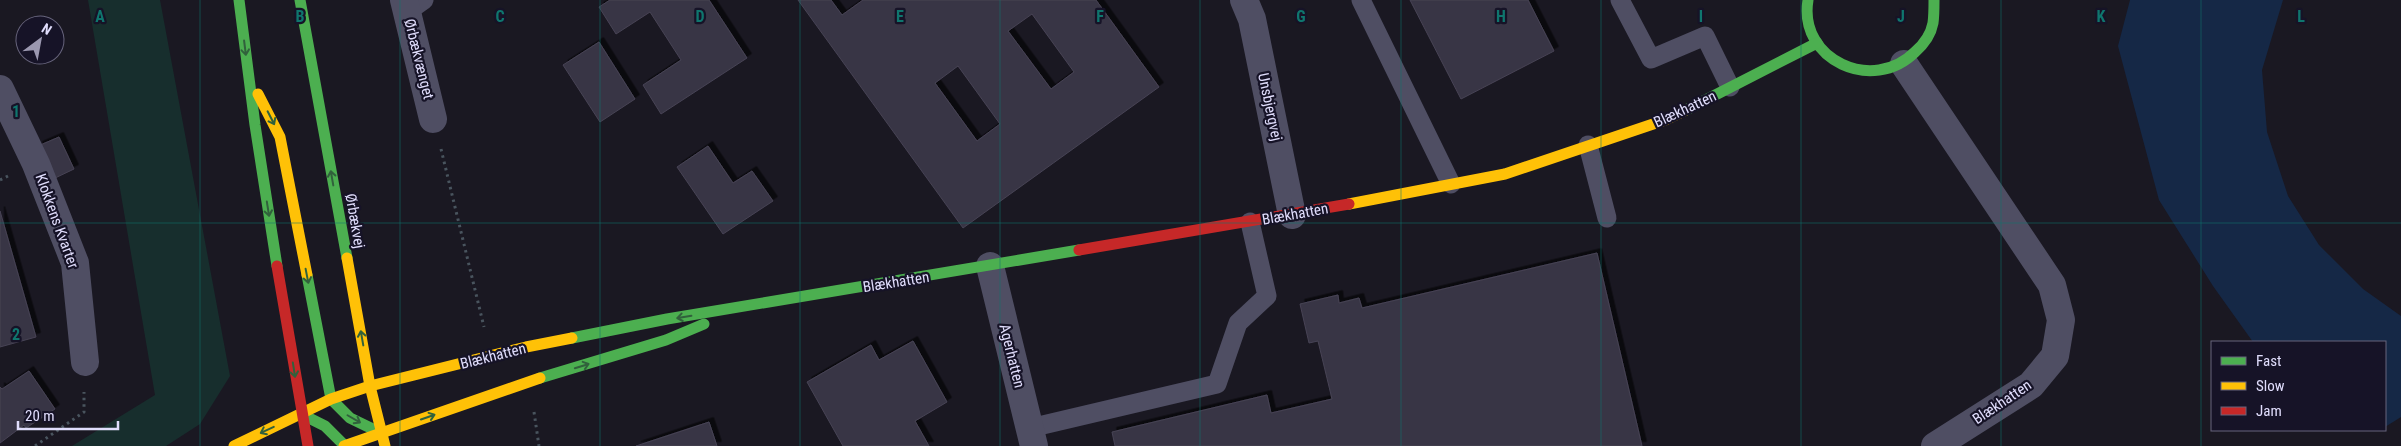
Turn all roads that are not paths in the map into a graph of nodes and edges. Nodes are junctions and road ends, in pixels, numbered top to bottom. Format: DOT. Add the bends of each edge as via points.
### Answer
graph roads {
  1 [pos="239,0"];
  2 [pos="300,0"];
  3 [pos="1244,0"];
  4 [pos="1361,0"];
  5 [pos="1620,0"];
  6 [pos="1808,0"];
  7 [pos="1934,0"];
  8 [pos="412,4"];
  9 [pos="1817,43"];
  10 [pos="1904,64"];
  11 [pos="249,75"];
  12 [pos="1730,87"];
  13 [pos="0,88"];
  14 [pos="434,119"];
  15 [pos="1588,146"];
  16 [pos="1451,184"];
  17 [pos="1292,215"];
  18 [pos="1607,218"];
  19 [pos="1250,222"];
  20 [pos="990,266"];
  21 [pos="750,306"];
  22 [pos="85,362"];
  23 [pos="370,386"];
  24 [pos="331,399"];
  25 [pos="301,414"];
  26 [pos="382,432"];
  27 [pos="1032,437"];
  28 [pos="234,446"];
  29 [pos="308,446"];
  30 [pos="345,446"];
  31 [pos="385,446"];
  32 [pos="1935,446"];
  1 -- 11 [label="street, one-way"];
  23 -- 2 [label="street, Ørbækvej, one-way"];
  3 -- 17 [label="street, Unsbjergvej" via="1252,19"];
  4 -- 16 [label="lane"];
  5 -- 12 [label="lane" via="1651,59 1705,36"];
  6 -- 9 [label="street" via="1809,25"];
  7 -- 10 [label="street" via="1936,10 1931,31 1920,50"];
  8 -- 14 [label="street, Ørbækvænget"];
  9 -- 10 [label="street" via="1830,58 1847,68 1866,72 1886,71"];
  9 -- 12 [label="street, Blækhatten"];
  10 -- 32 [label="street, Blækhatten" via="2052,285 2061,320 2055,356 2031,385"];
  11 -- 24 [label="street, one-way" via="280,137"];
  11 -- 25 [label="street, one-way"];
  12 -- 15 [label="street, Blækhatten" via="1665,120"];
  13 -- 22 [label="street, Klokkens Kvarter" via="36,164 75,263"];
  15 -- 16 [label="street, Blækhatten" via="1505,174"];
  15 -- 18 [label="lane"];
  16 -- 17 [label="street, Blækhatten"];
  17 -- 19 [label="street, Blækhatten"];
  19 -- 20 [label="street, Blækhatten"];
  19 -- 27 [label="lane" via="1267,296 1238,323 1216,384"];
  20 -- 21 [label="street, Blækhatten"];
  20 -- 27 [label="street, Agerhatten"];
  21 -- 23 [label="street, Blækhatten, one-way" via="535,346"];
  26 -- 21 [label="street, Blækhatten, one-way" via="530,381 666,340"];
  23 -- 24 [label="street, Blækhatten"];
  23 -- 26 [label="street, Ørbækvej"];
  24 -- 25 [label="street, Blækhatten"];
  24 -- 26 [label="street, one-way" via="350,418"];
  25 -- 28 [label="street, Blækhatten, one-way"];
  25 -- 29 [label="street"];
  25 -- 30 [label="street" via="325,426"];
  26 -- 30 [label="street, Blækhatten"];
  26 -- 31 [label="street, Ørbækvej"];
}
